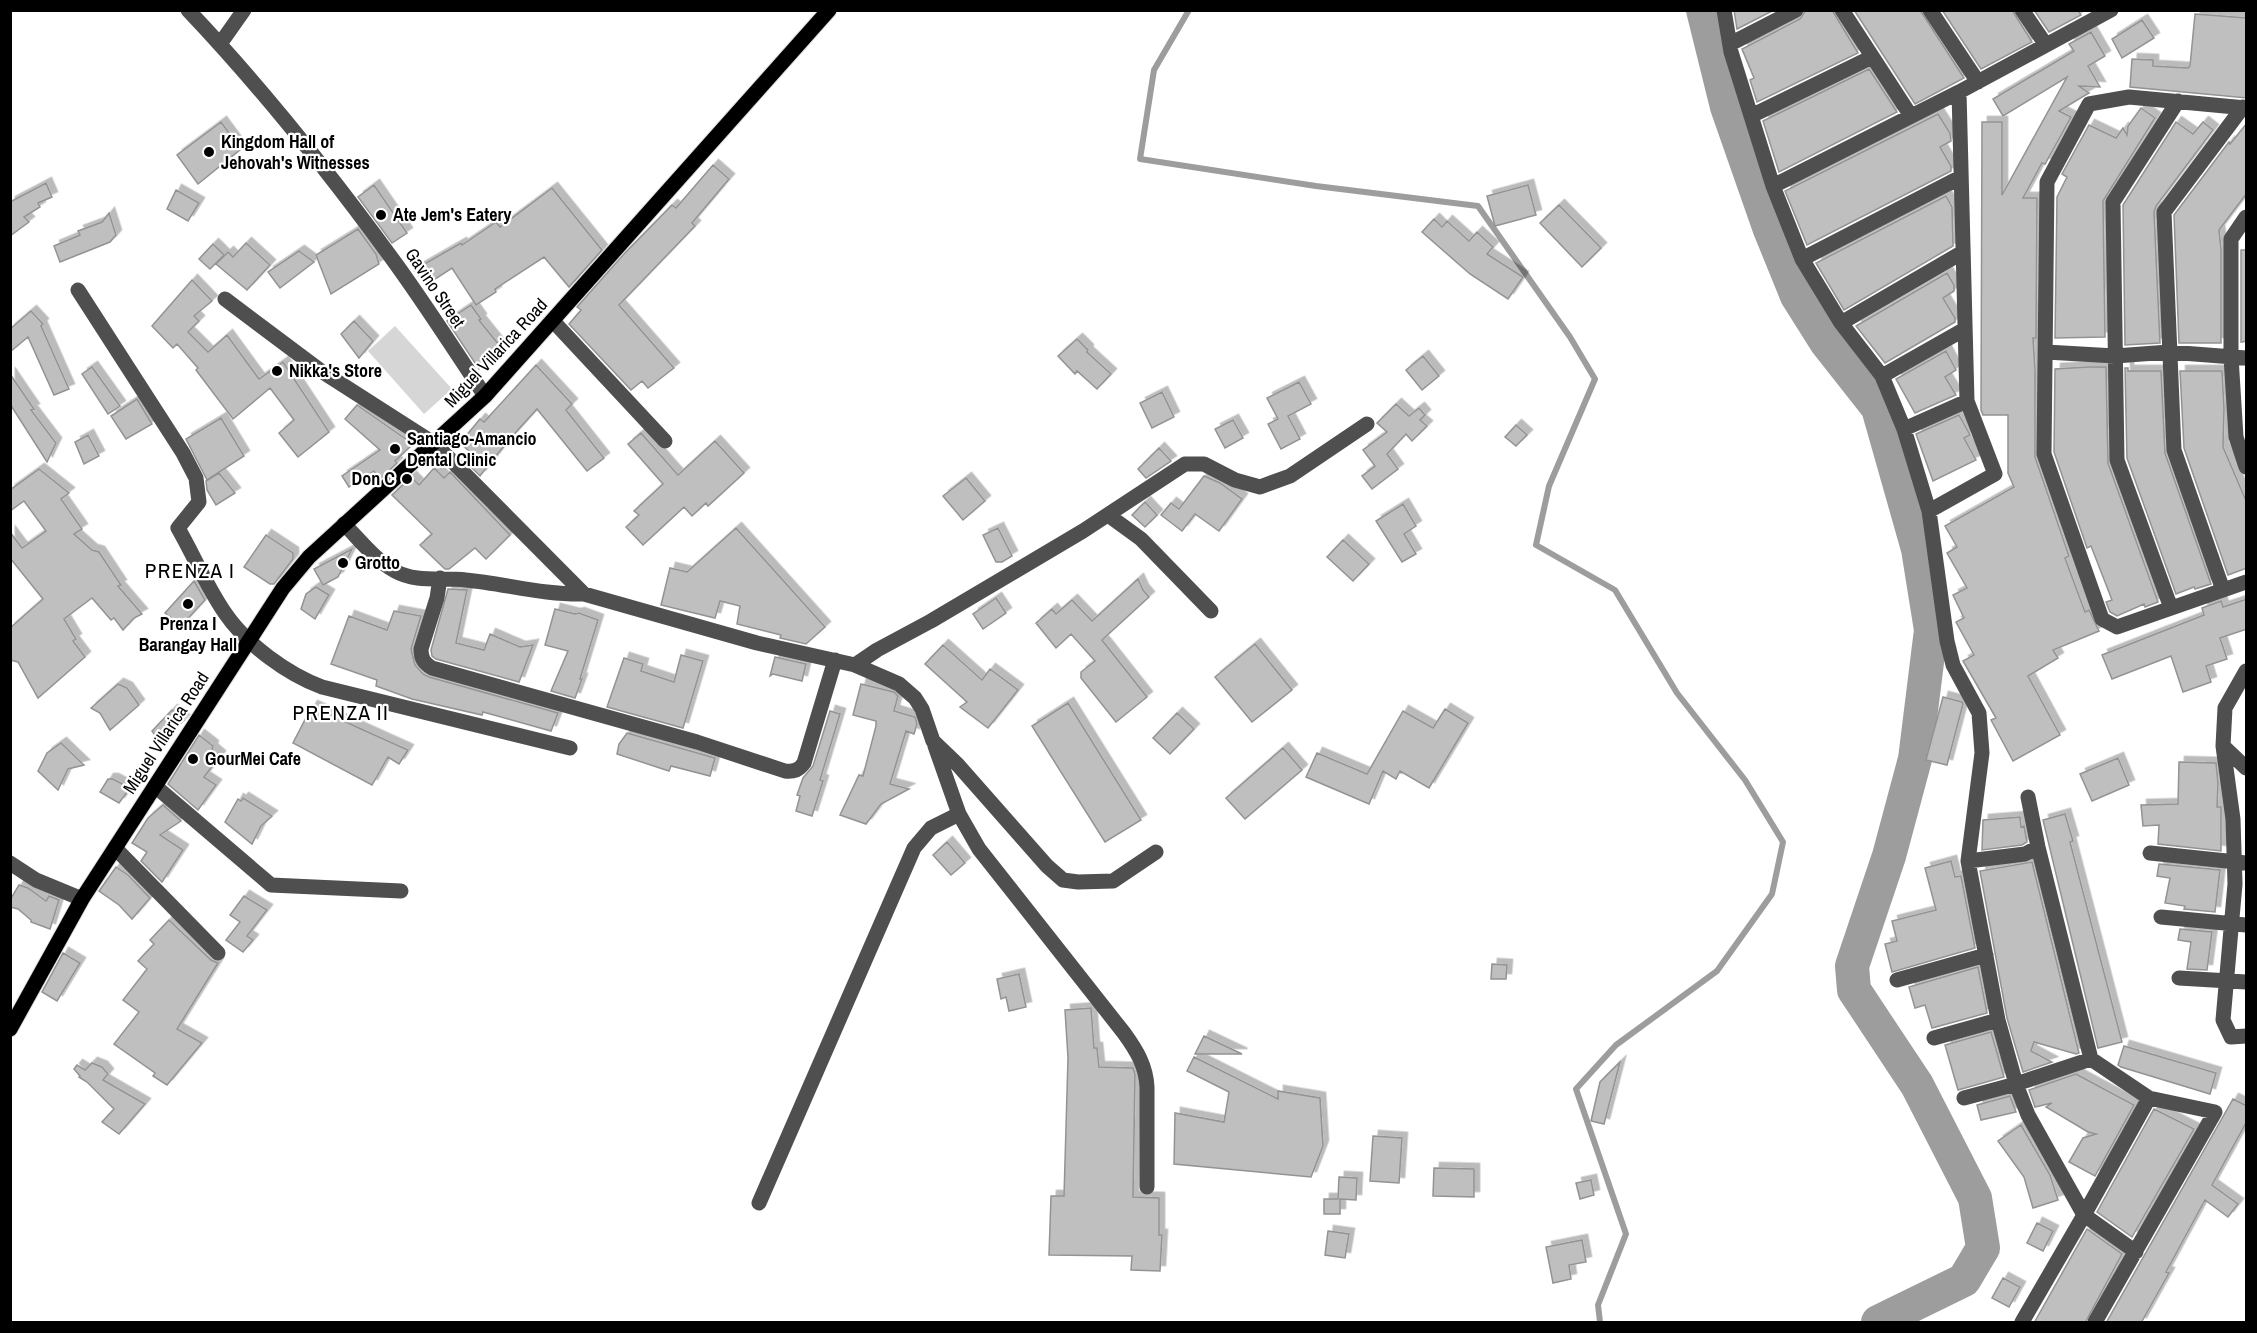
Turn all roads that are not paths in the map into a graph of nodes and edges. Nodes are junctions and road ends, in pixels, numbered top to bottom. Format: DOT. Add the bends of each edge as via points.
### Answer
graph roads {
  1 [pos="188,10"];
  2 [pos="243,10"];
  3 [pos="829,10"];
  4 [pos="1724,10"];
  5 [pos="1796,10"];
  6 [pos="1842,10"];
  7 [pos="1930,10"];
  8 [pos="2022,10"];
  9 [pos="2110,10"];
  10 [pos="220,44"];
  11 [pos="1730,44"];
  12 [pos="2046,45"];
  13 [pos="1872,57"];
  14 [pos="1978,82"];
  15 [pos="1959,92"];
  16 [pos="2178,101"];
  17 [pos="2245,107"];
  18 [pos="1751,116"];
  19 [pos="1911,116"];
  20 [pos="1961,177"];
  21 [pos="1773,186"];
  22 [pos="2247,217"];
  23 [pos="2231,239"];
  24 [pos="2247,241"];
  25 [pos="1963,252"];
  26 [pos="1802,259"];
  27 [pos="78,291"];
  28 [pos="225,299"];
  29 [pos="554,321"];
  30 [pos="1841,323"];
  31 [pos="1965,329"];
  32 [pos="2046,352"];
  33 [pos="2169,352"];
  34 [pos="2115,356"];
  35 [pos="2230,357"];
  36 [pos="2247,358"];
  37 [pos="1882,376"];
  38 [pos="485,396"];
  39 [pos="1967,401"];
  40 [pos="2241,420"];
  41 [pos="1367,424"];
  42 [pos="1904,429"];
  43 [pos="665,441"];
  44 [pos="435,444"];
  45 [pos="2247,467"];
  46 [pos="1929,511"];
  47 [pos="1108,515"];
  48 [pos="344,524"];
  49 [pos="440,578"];
  50 [pos="2247,582"];
  51 [pos="2223,590"];
  52 [pos="584,594"];
  53 [pos="2171,608"];
  54 [pos="1211,611"];
  55 [pos="249,641"];
  56 [pos="835,660"];
  57 [pos="855,665"];
  58 [pos="2247,671"];
  59 [pos="933,741"];
  60 [pos="2223,746"];
  61 [pos="570,748"];
  62 [pos="2247,768"];
  63 [pos="155,786"];
  64 [pos="2028,796"];
  65 [pos="959,814"];
  66 [pos="2038,847"];
  67 [pos="115,848"];
  68 [pos="1156,852"];
  69 [pos="2150,854"];
  70 [pos="1968,861"];
  71 [pos="2241,862"];
  72 [pos="10,863"];
  73 [pos="401,891"];
  74 [pos="82,899"];
  75 [pos="2161,917"];
  76 [pos="2239,925"];
  77 [pos="218,953"];
  78 [pos="1986,955"];
  79 [pos="2179,978"];
  80 [pos="1897,980"];
  81 [pos="2228,981"];
  82 [pos="2247,982"];
  83 [pos="1998,1020"];
  84 [pos="10,1029"];
  85 [pos="2247,1036"];
  86 [pos="1934,1038"];
  87 [pos="2091,1059"];
  88 [pos="2016,1084"];
  89 [pos="1964,1098"];
  90 [pos="2149,1098"];
  91 [pos="1147,1187"];
  92 [pos="759,1203"];
  93 [pos="2084,1215"];
  94 [pos="2136,1252"];
  95 [pos="2022,1323"];
  96 [pos="2095,1323"];
  1 -- 10 [label="street, Gavino Street"];
  2 -- 10 [label="street"];
  3 -- 29 [label="main road, Miguel Villarica Road"];
  4 -- 11 [label="street"];
  5 -- 11 [label="street"];
  6 -- 13 [label="street"];
  7 -- 14 [label="street"];
  8 -- 12 [label="street"];
  9 -- 12 [label="street"];
  10 -- 38 [label="street, Gavino Street" via="396,264"];
  11 -- 18 [label="street"];
  12 -- 14 [label="street"];
  13 -- 18 [label="street"];
  13 -- 19 [label="street"];
  14 -- 15 [label="street"];
  15 -- 19 [label="street"];
  15 -- 20 [label="street"];
  16 -- 17 [label="street"];
  16 -- 32 [label="street" via="2129,97 2089,104 2047,182"];
  16 -- 34 [label="street" via="2113,202"];
  17 -- 33 [label="street" via="2164,212"];
  18 -- 21 [label="street"];
  19 -- 21 [label="street"];
  20 -- 25 [label="street"];
  20 -- 26 [label="street"];
  21 -- 26 [label="street"];
  22 -- 23 [label="street"];
  23 -- 24 [label="street"];
  23 -- 35 [label="street"];
  25 -- 30 [label="street"];
  25 -- 31 [label="street"];
  26 -- 30 [label="street"];
  27 -- 55 [label="street" via="196,478 199,502 178,528 225,613"];
  28 -- 44 [label="street" via="321,371"];
  29 -- 38 [label="main road, Miguel Villarica Road"];
  29 -- 43 [label="street"];
  30 -- 37 [label="street"];
  31 -- 37 [label="street"];
  31 -- 39 [label="street"];
  32 -- 34 [label="street"];
  32 -- 53 [label="street" via="2044,454 2102,619 2117,627"];
  33 -- 34 [label="street"];
  33 -- 35 [label="street"];
  33 -- 51 [label="street" via="2174,450"];
  34 -- 53 [label="street" via="2117,460"];
  35 -- 36 [label="street"];
  35 -- 40 [label="street"];
  37 -- 42 [label="street"];
  38 -- 44 [label="main road, Miguel Villarica Road"];
  39 -- 42 [label="street"];
  39 -- 46 [label="street" via="1995,474"];
  40 -- 45 [label="street" via="2236,437"];
  41 -- 47 [label="street" via="1290,476 1260,487 1235,480 1204,464 1185,464"];
  42 -- 46 [label="street"];
  44 -- 48 [label="main road, Miguel Villarica Road"];
  44 -- 52 [label="street"];
  46 -- 70 [label="street" via="1949,649 1953,665 1979,712 1982,753"];
  47 -- 54 [label="street" via="1141,539"];
  47 -- 57 [label="street"];
  48 -- 49 [label="street" via="395,571 415,578"];
  48 -- 55 [label="main road, Miguel Villarica Road" via="283,588"];
  49 -- 52 [label="street" via="560,595"];
  49 -- 56 [label="street" via="421,649 424,663 432,668 697,742 785,771 792,772 804,763"];
  50 -- 51 [label="street"];
  51 -- 53 [label="street"];
  52 -- 56 [label="street" via="757,643"];
  55 -- 61 [label="street" via="305,681 322,687"];
  55 -- 63 [label="main road, Miguel Villarica Road"];
  56 -- 57 [label="street"];
  57 -- 59 [label="street" via="909,690 922,709"];
  58 -- 60 [label="street" via="2225,708"];
  59 -- 65 [label="street"];
  59 -- 68 [label="street" via="1063,880 1113,881"];
  60 -- 62 [label="street"];
  60 -- 71 [label="street"];
  63 -- 67 [label="main road, Miguel Villarica Road"];
  63 -- 73 [label="street" via="271,885"];
  64 -- 66 [label="street"];
  65 -- 91 [label="street" via="979,849 1125,1033 1142,1060 1147,1087"];
  65 -- 92 [label="street" via="931,828 914,848"];
  66 -- 70 [label="street" via="2025,854"];
  66 -- 87 [label="street"];
  67 -- 74 [label="main road, Miguel Villarica Road"];
  67 -- 77 [label="street"];
  69 -- 71 [label="street"];
  70 -- 78 [label="street"];
  71 -- 76 [label="street" via="2235,884"];
  72 -- 74 [label="street" via="36,880"];
  74 -- 84 [label="main road, Miguel Villarica Road"];
  75 -- 76 [label="street"];
  76 -- 81 [label="street"];
  78 -- 80 [label="street"];
  78 -- 83 [label="street"];
  79 -- 81 [label="street"];
  81 -- 82 [label="street"];
  81 -- 85 [label="street" via="2223,1020 2230,1037"];
  83 -- 86 [label="street"];
  83 -- 88 [label="street"];
  87 -- 88 [label="street"];
  87 -- 90 [label="street"];
  88 -- 89 [label="street"];
  88 -- 93 [label="street" via="2028,1115"];
  90 -- 93 [label="street"];
  90 -- 94 [label="street" via="2215,1112"];
  93 -- 94 [label="street"];
  93 -- 95 [label="street"];
  94 -- 96 [label="street"];
}
